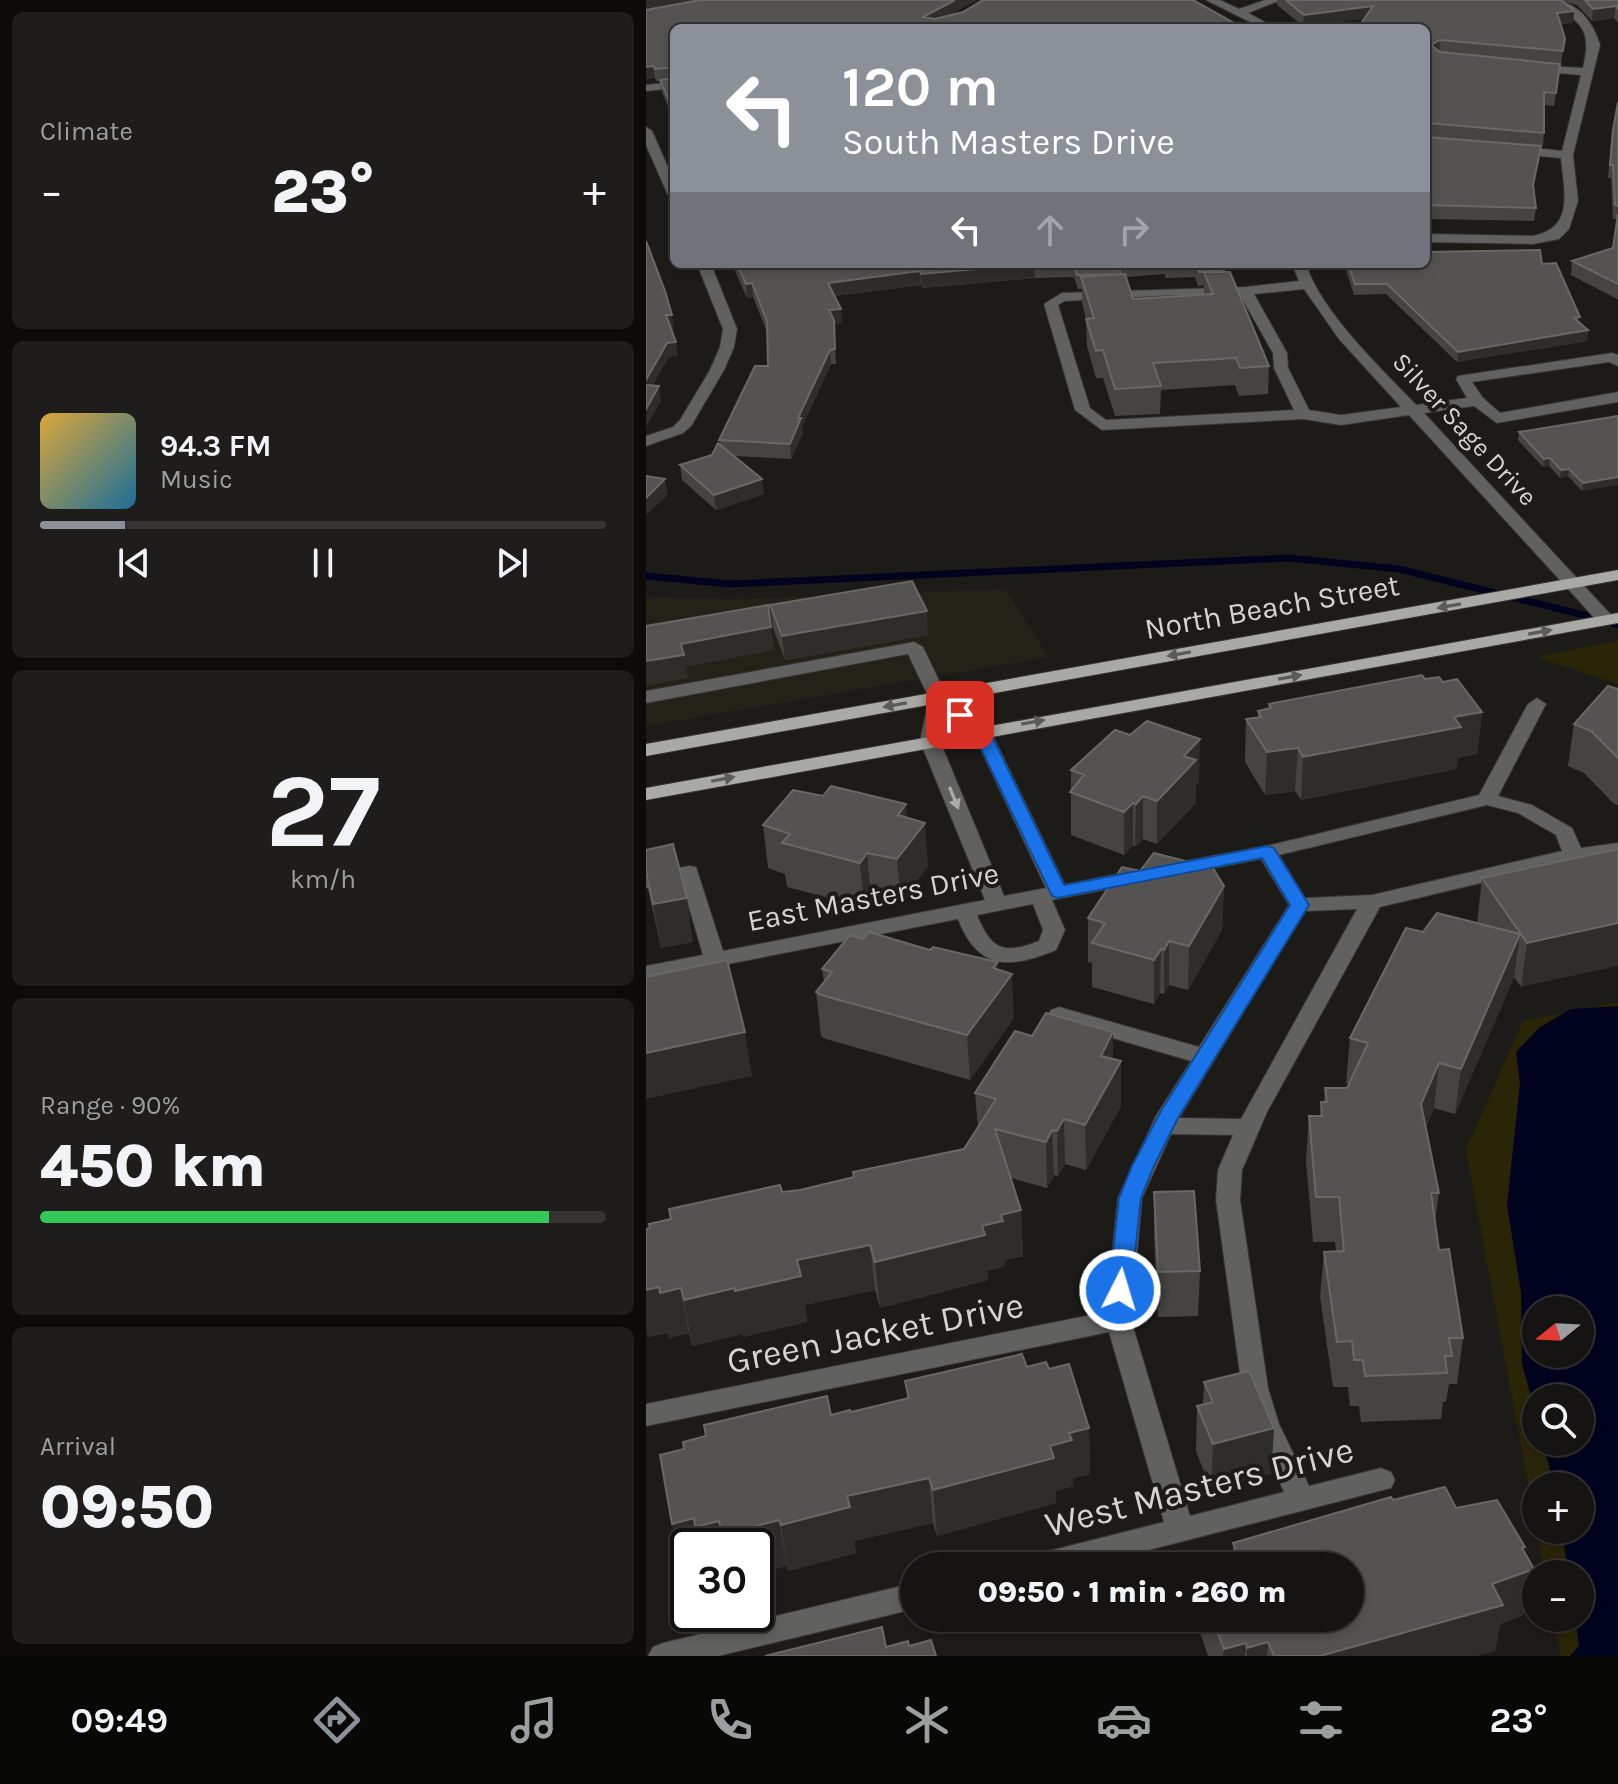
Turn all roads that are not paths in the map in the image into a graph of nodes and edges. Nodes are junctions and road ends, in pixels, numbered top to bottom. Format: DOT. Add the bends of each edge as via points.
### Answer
graph roads {
  1 [pos="1211,0"];
  2 [pos="1276,0"];
  3 [pos="1555,0"];
  4 [pos="1240,12"];
  5 [pos="1263,24"];
  6 [pos="1520,67"];
  7 [pos="1588,72"];
  8 [pos="670,85"];
  9 [pos="646,88"];
  10 [pos="646,131"];
  11 [pos="1500,149"];
  12 [pos="1568,160"];
  13 [pos="670,186"];
  14 [pos="1430,238"];
  15 [pos="706,268"];
  16 [pos="1301,268"];
  17 [pos="1308,284"];
  18 [pos="1245,291"];
  19 [pos="1618,362"];
  20 [pos="1618,397"];
  21 [pos="1477,401"];
  22 [pos="1413,411"];
  23 [pos="1303,414"];
  24 [pos="651,440"];
  25 [pos="1618,575"];
  26 [pos="1572,584"];
  27 [pos="1612,619"];
  28 [pos="646,697"];
  29 [pos="938,698"];
  30 [pos="1537,704"];
  31 [pos="982,732"];
  32 [pos="930,741"];
  33 [pos="646,750"];
  34 [pos="646,794"];
  35 [pos="1487,799"];
  36 [pos="1618,849"];
  37 [pos="1267,852"];
  38 [pos="1573,855"];
  39 [pos="646,881"];
  40 [pos="1049,894"];
  41 [pos="1372,902"];
  42 [pos="997,904"];
  43 [pos="1299,905"];
  44 [pos="965,910"];
  45 [pos="715,959"];
  46 [pos="646,973"];
  47 [pos="1059,1015"];
  48 [pos="1205,1057"];
  49 [pos="1164,1126"];
  50 [pos="1248,1127"];
  51 [pos="1118,1320"];
  52 [pos="646,1415"];
  53 [pos="1381,1480"];
  54 [pos="1302,1501"];
  55 [pos="1181,1531"];
  56 [pos="1095,1552"];
  57 [pos="900,1599"];
  58 [pos="663,1656"];
  1 -- 4 [label="street"];
  2 -- 4 [label="street"];
  3 -- 7 [label="street" via="1583,20 1592,34"];
  4 -- 5 [label="street"];
  6 -- 7 [label="street"];
  7 -- 12 [label="street"];
  8 -- 9 [label="street"];
  10 -- 13 [label="street"];
  11 -- 12 [label="street"];
  12 -- 14 [label="street" via="1572,201 1564,226 1554,236 1510,241"];
  15 -- 24 [label="street" via="730,329 727,347 692,416 678,430"];
  16 -- 17 [label="street, Silver Sage Drive"];
  17 -- 18 [label="street"];
  17 -- 22 [label="street, Silver Sage Drive" via="1344,336"];
  18 -- 23 [label="street" via="1280,353 1281,368"];
  18 -- 23 [label="street" via="1062,297 1051,304 1083,410 1102,425"];
  19 -- 21 [label="street" via="1612,357 1463,379"];
  20 -- 21 [label="street" via="1497,418"];
  21 -- 22 [label="street"];
  22 -- 23 [label="street" via="1341,420"];
  22 -- 26 [label="street, Silver Sage Drive"];
  25 -- 26 [label="main road, North Beach Street"];
  26 -- 27 [label="street, Silver Sage Drive"];
  26 -- 29 [label="main road, North Beach Street, one-way"];
  31 -- 27 [label="main road, one-way"];
  28 -- 29 [label="street" via="914,647"];
  29 -- 31 [label="street"];
  29 -- 32 [label="street"];
  29 -- 33 [label="main road, North Beach Street, one-way"];
  30 -- 35 [label="street"];
  31 -- 32 [label="main road"];
  31 -- 40 [label="street"];
  34 -- 32 [label="main road, one-way"];
  32 -- 42 [label="street, one-way"];
  35 -- 37 [label="street, East Masters Drive"];
  35 -- 38 [label="street, East Masters Drive" via="1525,809 1565,832"];
  36 -- 38 [label="street"];
  37 -- 40 [label="street, East Masters Drive"];
  37 -- 43 [label="street"];
  38 -- 41 [label="street"];
  39 -- 45 [label="street" via="689,872"];
  40 -- 42 [label="street, East Masters Drive"];
  40 -- 44 [label="street" via="1054,930 1048,945 1032,953 987,952 976,940"];
  41 -- 43 [label="street"];
  41 -- 50 [label="street"];
  42 -- 44 [label="street, East Masters Drive"];
  43 -- 48 [label="street"];
  44 -- 45 [label="street, East Masters Drive"];
  45 -- 46 [label="street, East Masters Drive"];
  47 -- 48 [label="street"];
  48 -- 49 [label="street"];
  49 -- 50 [label="street"];
  49 -- 51 [label="street" via="1130,1198"];
  50 -- 54 [label="street" via="1230,1170 1228,1200 1248,1350 1266,1424"];
  51 -- 52 [label="street, Green Jacket Drive"];
  51 -- 55 [label="street"];
  53 -- 54 [label="street, West Masters Drive"];
  54 -- 55 [label="street, West Masters Drive"];
  55 -- 56 [label="street, West Masters Drive"];
  57 -- 58 [label="street"];
}
